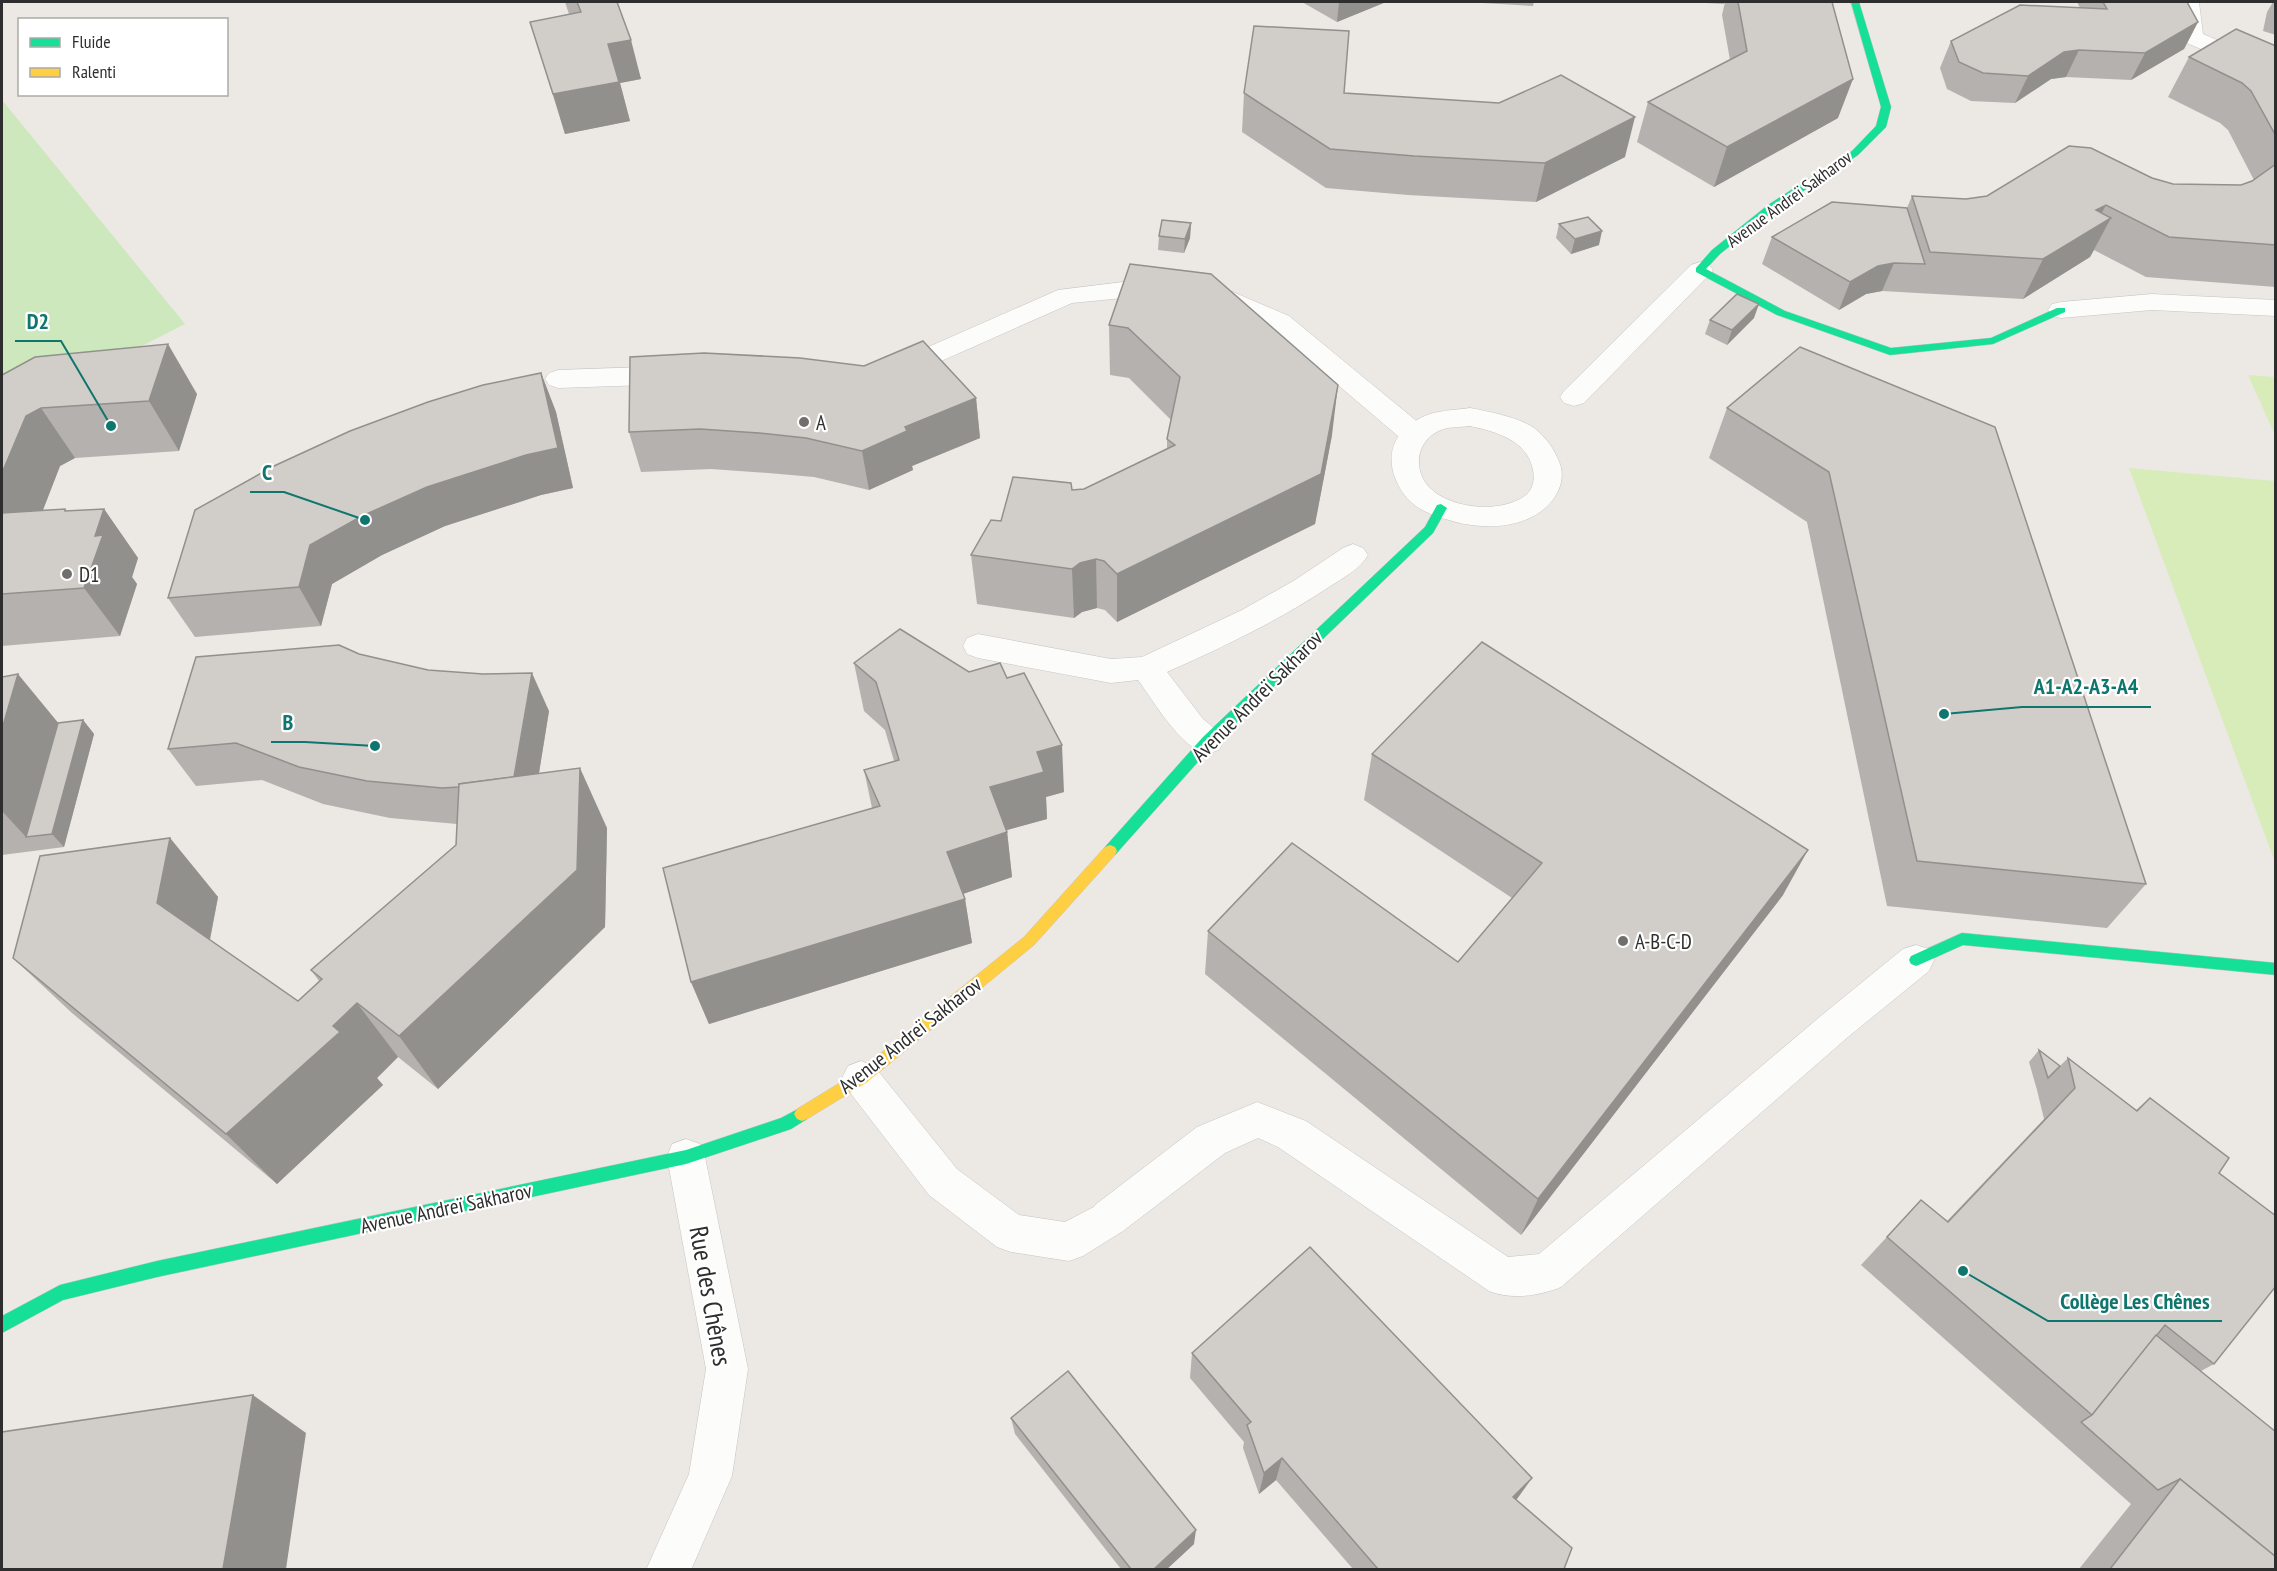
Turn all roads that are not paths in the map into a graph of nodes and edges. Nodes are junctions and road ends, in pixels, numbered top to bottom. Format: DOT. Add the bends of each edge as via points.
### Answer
graph roads {
  1 [pos="1855,2"];
  2 [pos="2189,2"];
  3 [pos="2276,73"];
  4 [pos="1700,270"];
  5 [pos="2276,308"];
  6 [pos="2061,310"];
  7 [pos="698,376"];
  8 [pos="873,377"];
  9 [pos="558,379"];
  10 [pos="1574,397"];
  11 [pos="1415,435"];
  12 [pos="1442,508"];
  13 [pos="1353,555"];
  14 [pos="978,646"];
  15 [pos="1146,668"];
  16 [pos="1208,741"];
  17 [pos="1916,960"];
  18 [pos="2276,969"];
  19 [pos="861,1078"];
  20 [pos="686,1157"];
  21 [pos="2,1325"];
  22 [pos="668,1569"];
  1 -- 4 [label="street, Avenue Andreï Sakharov" via="1886,107 1881,127 1855,153 1772,207 1716,252"];
  2 -- 3 [label="street" via="2192,37"];
  4 -- 6 [label="street" via="1781,313 1890,352 1993,341"];
  4 -- 10 [label="street"];
  5 -- 6 [label="street" via="2152,302"];
  7 -- 9 [label="street"];
  8 -- 11 [label="street" via="1067,296 1123,290 1233,300 1280,322"];
  11 -- 12 [label="street" via="1403,453 1405,473 1418,493"];
  11 -- 12 [label="street" via="1439,422 1470,417 1503,423 1530,438 1547,459 1549,482 1536,502 1510,515 1476,517"];
  12 -- 16 [label="street, Avenue Andreï Sakharov" via="1429,530"];
  13 -- 15 [label="street" via="1322,579"];
  14 -- 15 [label="street" via="1112,671"];
  15 -- 16 [label="street" via="1192,728"];
  16 -- 19 [label="street, Avenue Andreï Sakharov" via="1029,941"];
  17 -- 18 [label="street" via="1962,939"];
  17 -- 19 [label="street" via="1547,1273 1503,1277 1292,1134 1257,1120 1211,1140 1109,1218 1069,1242 1011,1233 943,1182"];
  19 -- 20 [label="street, Avenue Andreï Sakharov" via="785,1124"];
  20 -- 21 [label="street, Avenue Andreï Sakharov" via="70,1290"];
  20 -- 22 [label="street, Rue des Chênes" via="727,1370 710,1476"];
}
